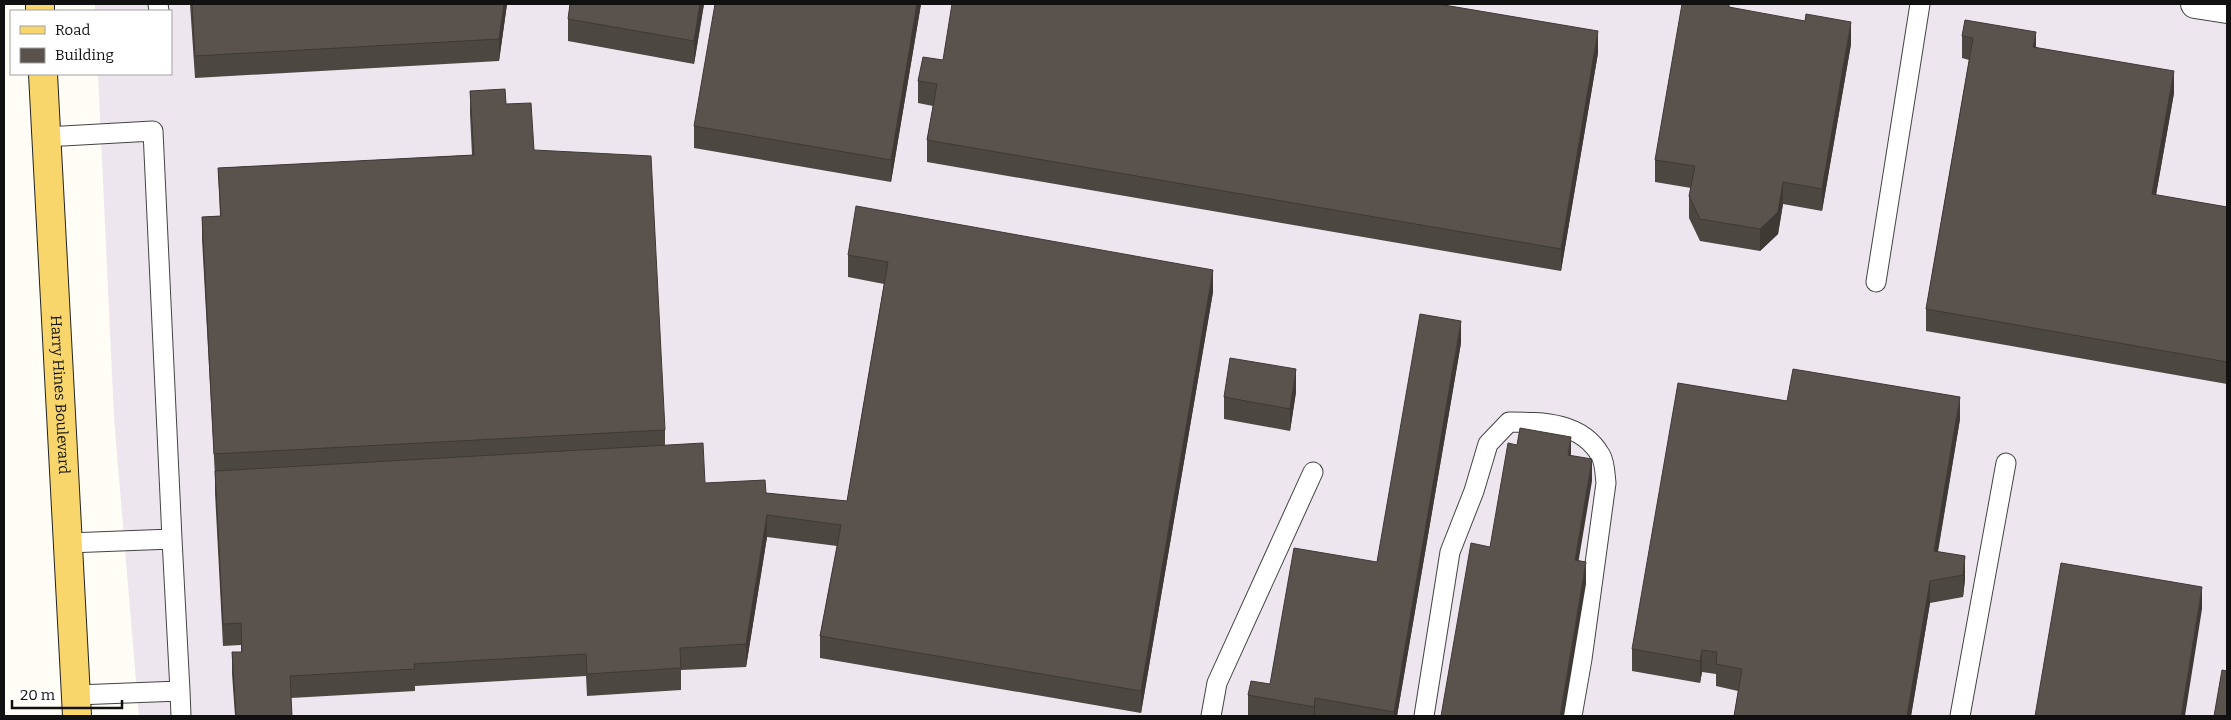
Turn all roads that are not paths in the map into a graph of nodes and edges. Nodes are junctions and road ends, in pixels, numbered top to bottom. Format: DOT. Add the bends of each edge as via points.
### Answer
graph roads {
  1 [pos="1920,4"];
  2 [pos="2195,4"];
  3 [pos="2227,9"];
  4 [pos="42,75"];
  5 [pos="45,136"];
  6 [pos="1876,282"];
  7 [pos="2006,463"];
  8 [pos="1313,472"];
  9 [pos="172,539"];
  10 [pos="68,543"];
  11 [pos="180,691"];
  12 [pos="77,706"];
  13 [pos="181,716"];
  14 [pos="1211,716"];
  15 [pos="1424,716"];
  16 [pos="1572,716"];
  17 [pos="1960,716"];
  1 -- 6 [label="lane"];
  2 -- 3 [label="street"];
  4 -- 5 [label="main road, Harry Hines Boulevard"];
  5 -- 9 [label="lane" via="153,131"];
  5 -- 10 [label="main road, Harry Hines Boulevard"];
  7 -- 17 [label="lane"];
  8 -- 14 [label="lane" via="1217,683"];
  9 -- 10 [label="lane"];
  9 -- 11 [label="lane"];
  10 -- 12 [label="main road, Harry Hines Boulevard"];
  11 -- 12 [label="lane"];
  11 -- 13 [label="lane"];
  15 -- 16 [label="lane" via="1450,552 1488,444 1509,422 1548,422 1585,436 1602,457 1606,483"];
}
